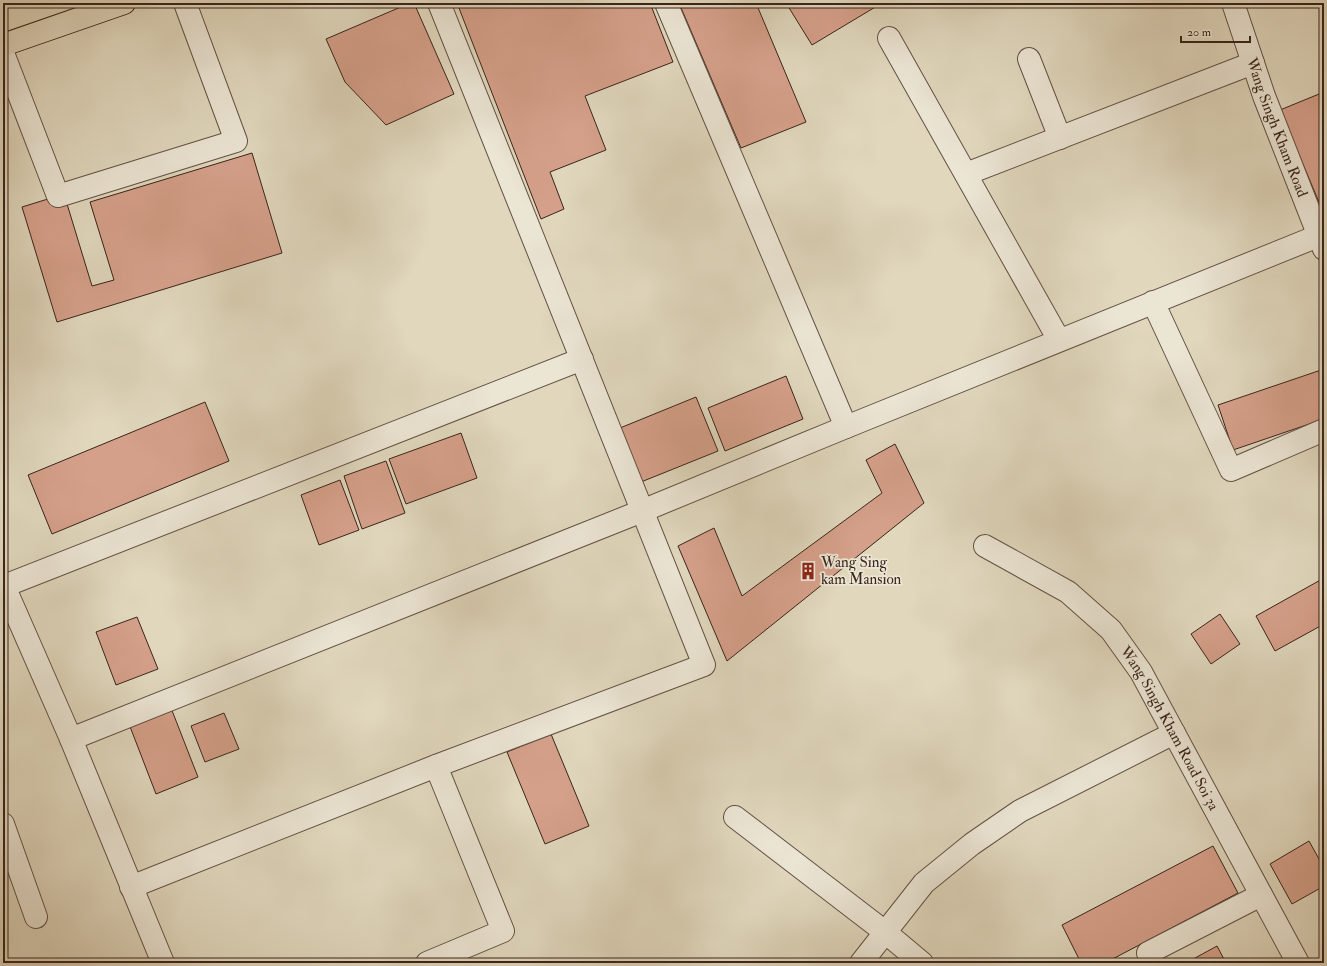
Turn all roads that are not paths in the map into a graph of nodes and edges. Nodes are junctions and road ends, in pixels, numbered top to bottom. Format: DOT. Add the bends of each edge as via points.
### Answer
graph roads {
  1 [pos="124,3"];
  2 [pos="185,3"];
  3 [pos="439,3"];
  4 [pos="666,3"];
  5 [pos="1233,3"];
  6 [pos="889,38"];
  7 [pos="3,45"];
  8 [pos="3,53"];
  9 [pos="1029,59"];
  10 [pos="1253,63"];
  11 [pos="1060,138"];
  12 [pos="966,174"];
  13 [pos="1321,243"];
  14 [pos="1153,302"];
  15 [pos="1060,340"];
  16 [pos="582,359"];
  17 [pos="846,426"];
  18 [pos="1324,430"];
  19 [pos="642,511"];
  20 [pos="985,546"];
  21 [pos="1174,733"];
  22 [pos="71,739"];
  23 [pos="436,766"];
  24 [pos="735,817"];
  25 [pos="3,824"];
  26 [pos="131,887"];
  27 [pos="1261,895"];
  28 [pos="36,917"];
  29 [pos="885,932"];
  30 [pos="1148,953"];
  31 [pos="163,963"];
  32 [pos="427,963"];
  33 [pos="861,963"];
  34 [pos="922,963"];
  35 [pos="1298,963"];
  1 -- 7 [label="main road"];
  2 -- 8 [label="street" via="236,141 58,196"];
  3 -- 16 [label="street"];
  4 -- 17 [label="street"];
  5 -- 10 [label="street, Wang Singh Kham Road"];
  6 -- 12 [label="street"];
  9 -- 11 [label="street"];
  10 -- 11 [label="street"];
  10 -- 13 [label="street, Wang Singh Kham Road"];
  11 -- 12 [label="street"];
  12 -- 15 [label="street"];
  13 -- 14 [label="street"];
  14 -- 15 [label="street"];
  14 -- 18 [label="street" via="1231,470"];
  15 -- 17 [label="street"];
  16 -- 19 [label="street"];
  16 -- 22 [label="street" via="4,586"];
  17 -- 19 [label="street"];
  19 -- 22 [label="street"];
  19 -- 23 [label="street" via="704,665"];
  20 -- 21 [label="street, Wang Singh Kham Road Soi 3a" via="1068,592 1111,630 1141,672"];
  21 -- 27 [label="street, Wang Singh Kham Road Soi 3a"];
  21 -- 29 [label="street" via="1014,815 972,844 924,883"];
  22 -- 26 [label="street"];
  23 -- 26 [label="street"];
  23 -- 32 [label="street" via="503,931"];
  24 -- 29 [label="street"];
  25 -- 28 [label="street"];
  26 -- 31 [label="street"];
  27 -- 30 [label="street"];
  27 -- 35 [label="street, Wang Singh Kham Road Soi 3a"];
  29 -- 33 [label="street"];
  29 -- 34 [label="street"];
}
